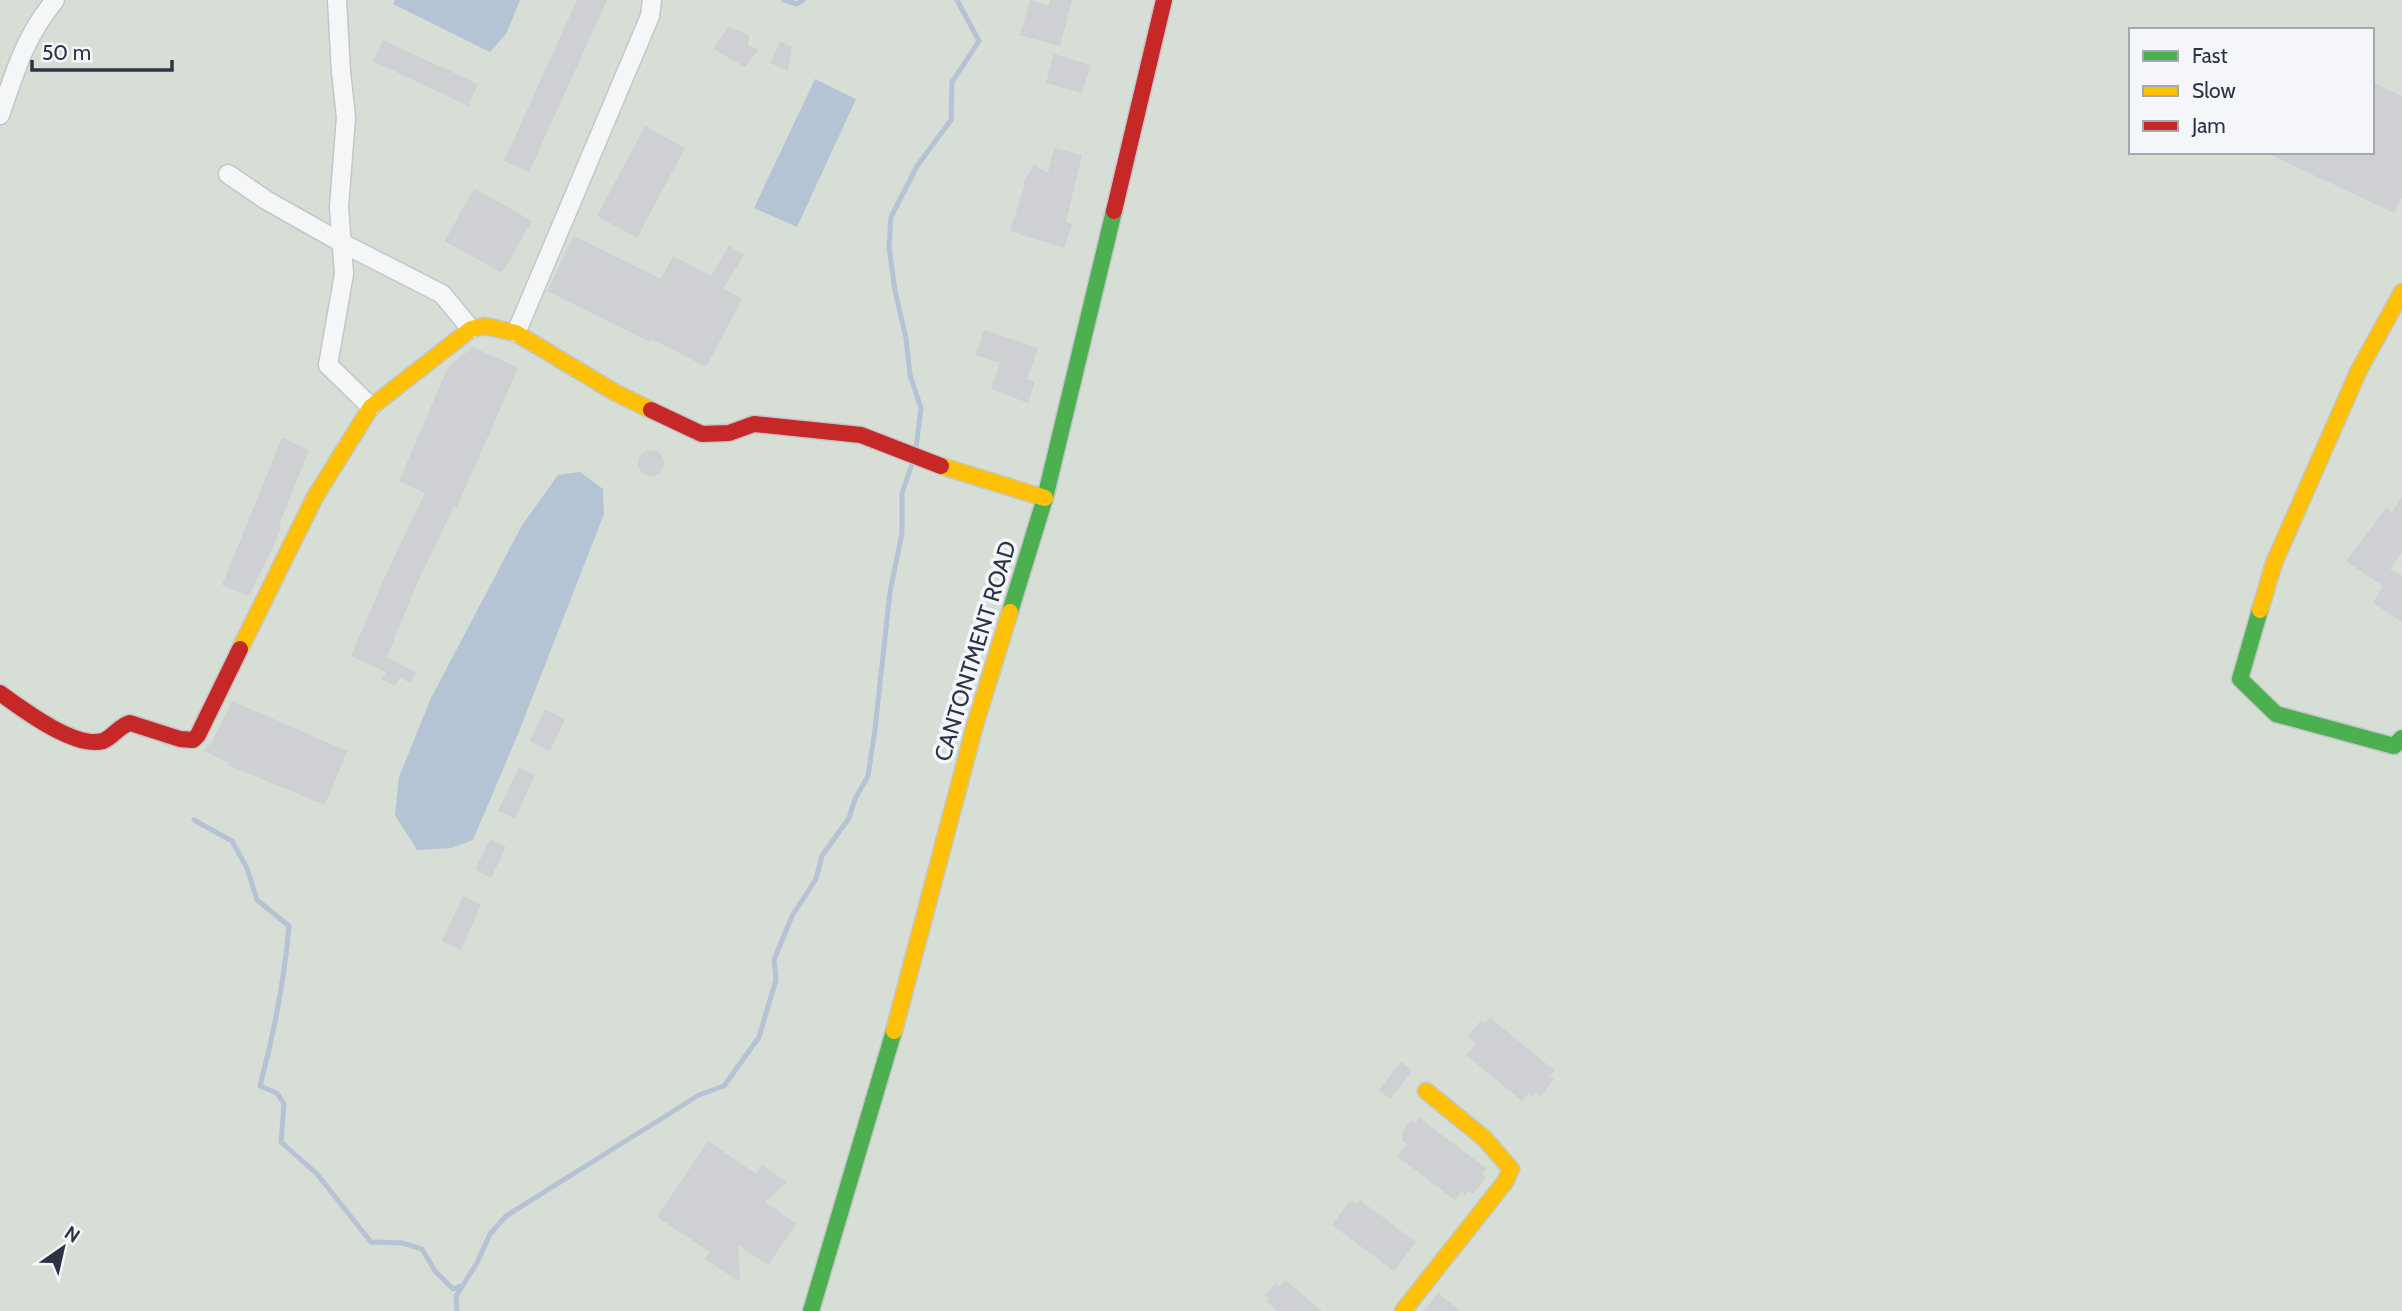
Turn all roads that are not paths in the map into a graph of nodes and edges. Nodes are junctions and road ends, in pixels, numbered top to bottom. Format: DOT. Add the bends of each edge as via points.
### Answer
graph roads {
  1 [pos="55,0"];
  2 [pos="337,0"];
  3 [pos="652,0"];
  4 [pos="1164,0"];
  5 [pos="0,115"];
  6 [pos="228,174"];
  7 [pos="342,243"];
  8 [pos="2402,292"];
  9 [pos="471,328"];
  10 [pos="516,333"];
  11 [pos="371,407"];
  12 [pos="1045,498"];
  13 [pos="0,693"];
  14 [pos="2402,738"];
  15 [pos="1426,1091"];
  16 [pos="811,1311"];
  17 [pos="1402,1311"];
  1 -- 5 [label="street" via="24,47"];
  2 -- 7 [label="street" via="346,117 339,207"];
  3 -- 10 [label="street" via="650,16"];
  4 -- 12 [label="street, CANTONTMENT ROAD"];
  6 -- 7 [label="street"];
  7 -- 9 [label="street" via="442,295"];
  7 -- 11 [label="street" via="344,274 328,365"];
  8 -- 14 [label="street" via="2359,370 2279,552 2240,679 2276,714 2394,746"];
  9 -- 10 [label="street" via="485,326"];
  9 -- 11 [label="street"];
  10 -- 12 [label="street" via="616,393 702,434 729,433 754,424 861,435 958,472"];
  11 -- 13 [label="street" via="314,497 193,740 130,723 106,740 91,743 39,723"];
  12 -- 16 [label="street, CANTONTMENT ROAD" via="975,724 880,1084"];
  15 -- 17 [label="street" via="1484,1138 1510,1169 1505,1182"];
}
